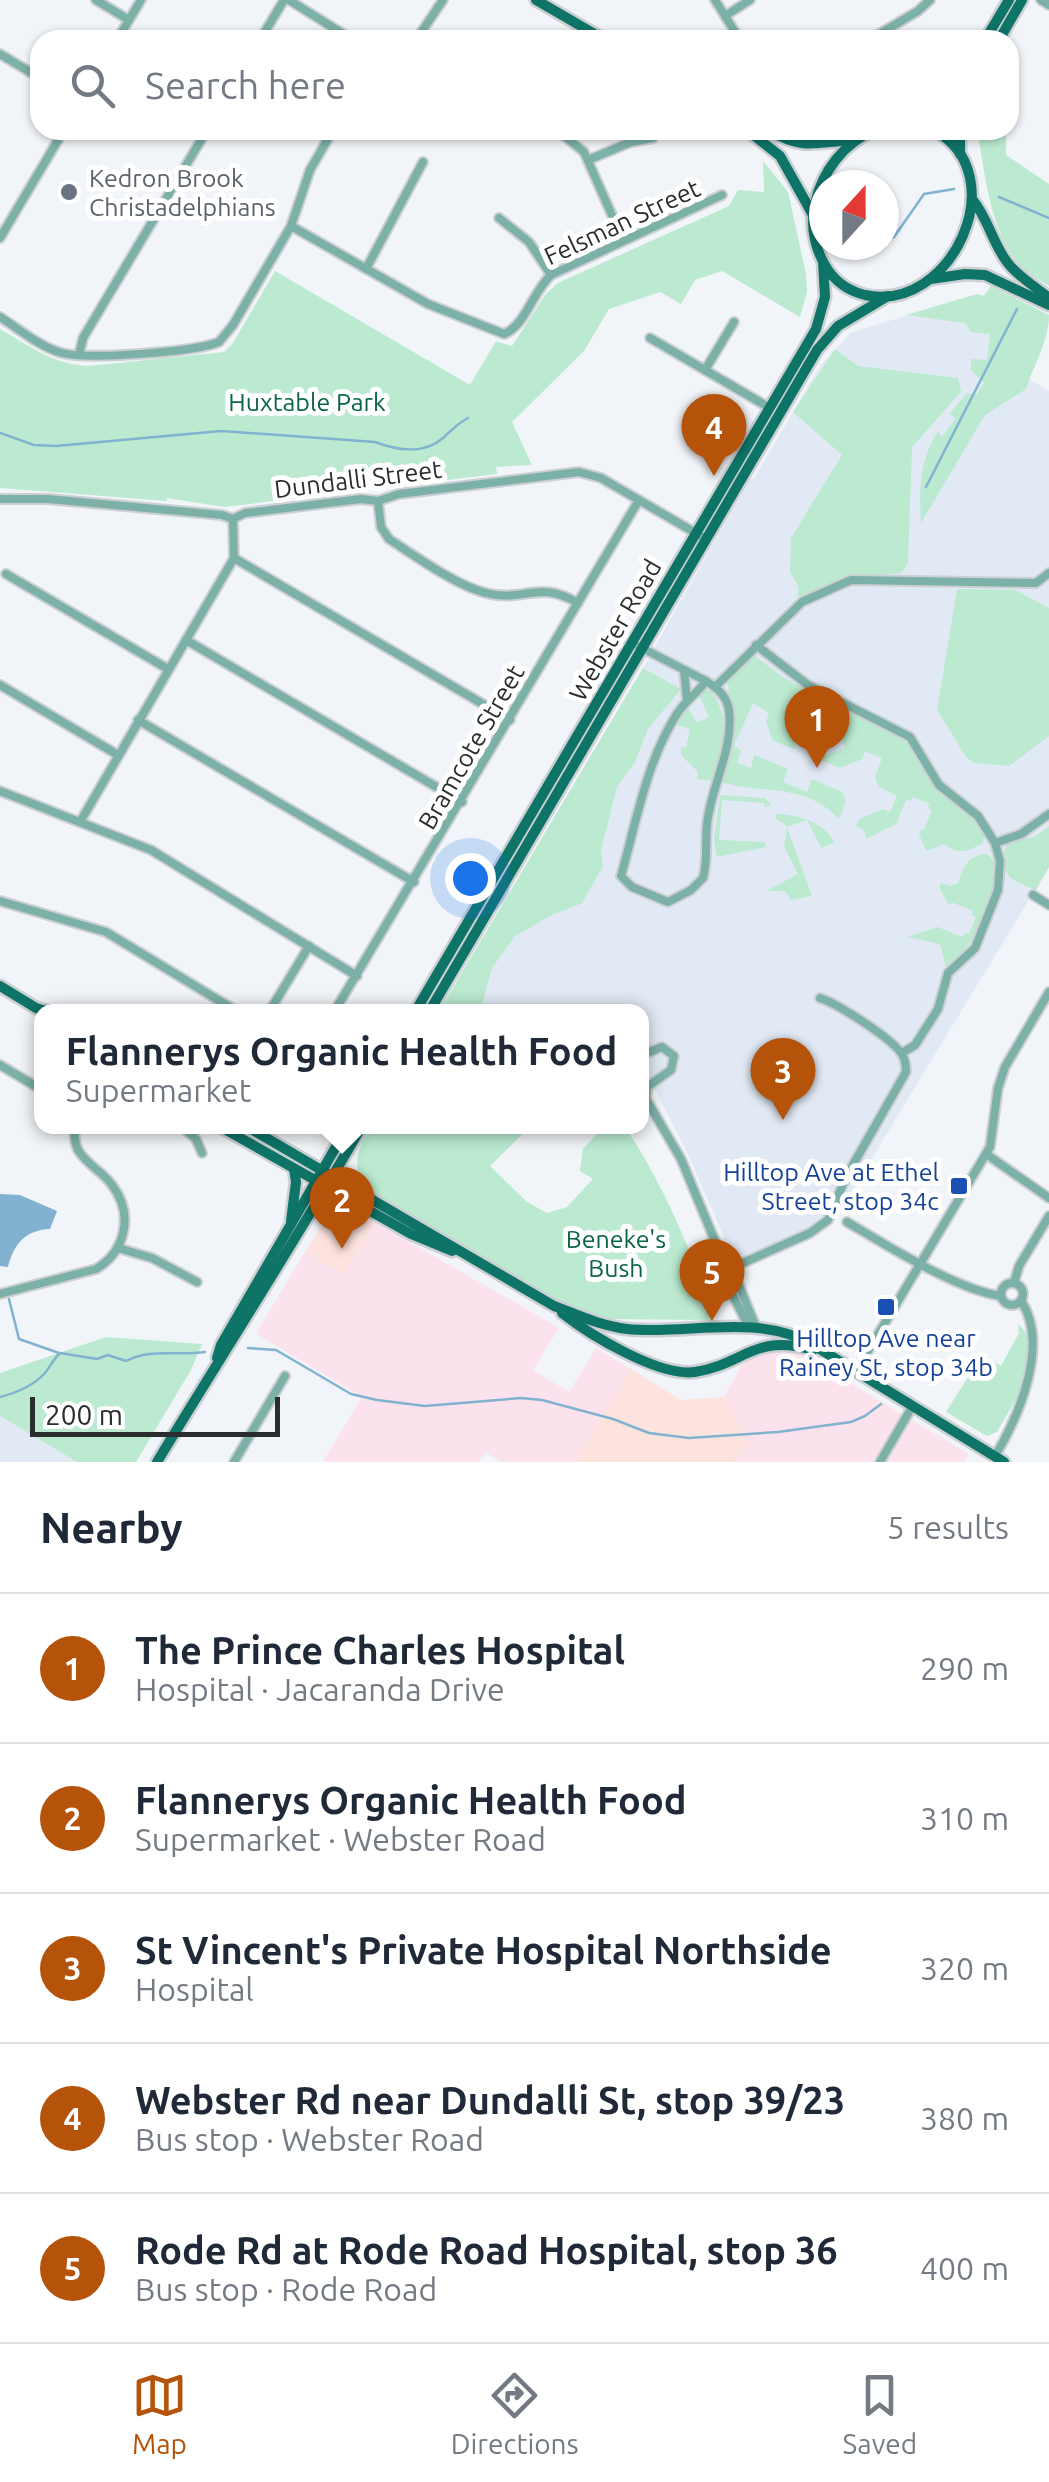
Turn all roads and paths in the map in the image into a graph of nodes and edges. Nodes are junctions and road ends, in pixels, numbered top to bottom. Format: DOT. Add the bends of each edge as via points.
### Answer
graph roads {
  1 [pos="96,0"];
  2 [pos="141,0"];
  3 [pos="286,0"];
  4 [pos="443,0"];
  5 [pos="715,0"];
  6 [pos="750,0"];
  7 [pos="930,0"];
  8 [pos="1009,0"];
  9 [pos="1022,0"];
  10 [pos="1040,0"];
  11 [pos="543,2"];
  12 [pos="1049,5"];
  13 [pos="725,16"];
  14 [pos="129,20"];
  15 [pos="124,30"];
  16 [pos="266,30"];
  17 [pos="336,30"];
  18 [pos="426,30"];
  19 [pos="589,30"];
  20 [pos="734,30"];
  21 [pos="886,30"];
  22 [pos="992,30"];
  23 [pos="1004,30"];
  24 [pos="0,54"];
  25 [pos="30,72"];
  26 [pos="58,140"];
  27 [pos="201,140"];
  28 [pos="327,140"];
  29 [pos="572,140"];
  30 [pos="642,140"];
  31 [pos="760,140"];
  32 [pos="789,140"];
  33 [pos="855,140"];
  34 [pos="948,140"];
  35 [pos="960,140"];
  36 [pos="960,154"];
  37 [pos="588,160"];
  38 [pos="423,162"];
  39 [pos="829,170"];
  40 [pos="722,195"];
  41 [pos="972,198"];
  42 [pos="809,207"];
  43 [pos="499,218"];
  44 [pos="291,226"];
  45 [pos="0,238"];
  46 [pos="623,240"];
  47 [pos="823,262"];
  48 [pos="366,269"];
  49 [pos="551,275"];
  50 [pos="930,279"];
  51 [pos="888,296"];
  52 [pos="1049,302"];
  53 [pos="0,317"];
  54 [pos="734,322"];
  55 [pos="650,338"];
  56 [pos="79,355"];
  57 [pos="706,370"];
  58 [pos="770,408"];
  59 [pos="0,499"];
  60 [pos="639,500"];
  61 [pos="378,502"];
  62 [pos="233,519"];
  63 [pos="701,536"];
  64 [pos="234,558"];
  65 [pos="6,574"];
  66 [pos="1047,579"];
  67 [pos="578,604"];
  68 [pos="186,640"];
  69 [pos="631,642"];
  70 [pos="756,645"];
  71 [pos="644,649"];
  72 [pos="168,669"];
  73 [pos="684,670"];
  74 [pos="706,681"];
  75 [pos="0,686"];
  76 [pos="715,687"];
  77 [pos="687,700"];
  78 [pos="138,720"];
  79 [pos="510,720"];
  80 [pos="118,754"];
  81 [pos="0,791"];
  82 [pos="462,802"];
  83 [pos="1049,814"];
  84 [pos="80,822"];
  85 [pos="995,843"];
  86 [pos="414,882"];
  87 [pos="1033,895"];
  88 [pos="0,900"];
  89 [pos="1049,905"];
  90 [pos="309,946"];
  91 [pos="357,976"];
  92 [pos="0,986"];
  93 [pos="1049,992"];
  94 [pos="820,998"];
  95 [pos="225,1004"];
  96 [pos="275,1004"];
  97 [pos="339,1004"];
  98 [pos="420,1004"];
  99 [pos="434,1004"];
  100 [pos="34,1006"];
  101 [pos="649,1052"];
  102 [pos="902,1052"];
  103 [pos="0,1065"];
  104 [pos="34,1085"];
  105 [pos="649,1085"];
  106 [pos="649,1102"];
  107 [pos="649,1111"];
  108 [pos="652,1113"];
  109 [pos="76,1134"];
  110 [pos="190,1134"];
  111 [pos="233,1134"];
  112 [pos="258,1134"];
  113 [pos="344,1134"];
  114 [pos="357,1134"];
  115 [pos="202,1153"];
  116 [pos="986,1154"];
  117 [pos="344,1157"];
  118 [pos="294,1170"];
  119 [pos="324,1179"];
  120 [pos="348,1186"];
  121 [pos="1049,1198"];
  122 [pos="350,1200"];
  123 [pos="317,1206"];
  124 [pos="1049,1216"];
  125 [pos="291,1222"];
  126 [pos="847,1222"];
  127 [pos="118,1248"];
  128 [pos="463,1255"];
  129 [pos="919,1263"];
  130 [pos="727,1270"];
  131 [pos="196,1282"];
  132 [pos="1014,1283"];
  133 [pos="0,1294"];
  134 [pos="1001,1296"];
  135 [pos="1021,1301"];
  136 [pos="554,1306"];
  137 [pos="737,1307"];
  138 [pos="1040,1320"];
  139 [pos="727,1328"];
  140 [pos="753,1329"];
  141 [pos="798,1346"];
  142 [pos="822,1354"];
  143 [pos="734,1358"];
  144 [pos="216,1364"];
  145 [pos="854,1373"];
  146 [pos="285,1376"];
  147 [pos="1042,1377"];
  148 [pos="912,1407"];
  149 [pos="999,1459"];
  150 [pos="156,1462"];
  151 [pos="234,1462"];
  152 [pos="880,1462"];
  1 -- 14 [label="street"];
  2 -- 14 [label="street"];
  3 -- 16 [label="street"];
  3 -- 17 [label="street"];
  4 -- 18 [label="street"];
  5 -- 13 [label="street"];
  6 -- 13 [label="street"];
  7 -- 21 [label="street"];
  8 -- 22 [label="main road"];
  9 -- 23 [label="main road"];
  10 -- 12 [label="street"];
  11 -- 19 [label="main road"];
  13 -- 20 [label="street"];
  14 -- 15 [label="street"];
  24 -- 25 [label="street"];
  26 -- 45 [label="street"];
  27 -- 56 [label="street"];
  28 -- 44 [label="street"];
  29 -- 37 [label="street"];
  30 -- 37 [label="street"];
  31 -- 42 [label="main road, Webster Road" via="780,156"];
  32 -- 33 [label="main road" via="811,146"];
  33 -- 39 [label="main road"];
  34 -- 36 [label="main road"];
  35 -- 36 [label="main road"];
  36 -- 41 [label="main road"];
  37 -- 46 [label="street"];
  38 -- 48 [label="street"];
  40 -- 46 [label="street, Felsman Street"];
  41 -- 50 [label="main road" via="959,244"];
  41 -- 52 [label="main road" via="1004,259"];
  43 -- 49 [label="street" via="529,242"];
  44 -- 48 [label="street, Felsman Street"];
  44 -- 56 [label="street" via="219,342"];
  46 -- 49 [label="street, Felsman Street"];
  47 -- 51 [label="main road" via="849,289"];
  47 -- 58 [label="main road, Webster Road" via="819,322"];
  48 -- 49 [label="street, Felsman Street" via="428,304 504,334"];
  50 -- 51 [label="main road, Webster Road"];
  50 -- 52 [label="main road" via="986,275"];
  51 -- 63 [label="main road, Webster Road" via="823,341"];
  53 -- 56 [label="street" via="58,351"];
  54 -- 57 [label="street"];
  55 -- 57 [label="street"];
  57 -- 58 [label="street"];
  58 -- 63 [label="main road, Webster Road"];
  59 -- 62 [label="street, Dundalli Street"];
  60 -- 61 [label="street, Dundalli Street" via="580,472"];
  60 -- 63 [label="street, Dundalli Street"];
  60 -- 67 [label="street, Bramcote Street"];
  61 -- 62 [label="street, Dundalli Street" via="316,504"];
  61 -- 67 [label="street" via="389,539 475,589 490,595 547,590"];
  62 -- 64 [label="street"];
  63 -- 69 [label="main road, Webster Road"];
  63 -- 71 [label="main road, Webster Road"];
  64 -- 68 [label="street"];
  64 -- 79 [label="street"];
  65 -- 72 [label="street"];
  66 -- 70 [label="street" via="851,580 812,595"];
  67 -- 79 [label="street, Bramcote Street"];
  68 -- 72 [label="street"];
  68 -- 82 [label="street"];
  69 -- 71 [label="street"];
  69 -- 98 [label="main road, Webster Road"];
  70 -- 76 [label="street"];
  70 -- 85 [label="street" via="808,684 910,737 939,785 978,816"];
  71 -- 73 [label="street"];
  71 -- 99 [label="main road, Webster Road"];
  72 -- 78 [label="street"];
  73 -- 74 [label="street"];
  73 -- 77 [label="street"];
  74 -- 76 [label="street"];
  74 -- 77 [label="street"];
  75 -- 80 [label="street"];
  76 -- 77 [label="street" via="729,708 729,728 707,824 703,878 668,902 621,876 660,744"];
  78 -- 80 [label="street"];
  78 -- 86 [label="street"];
  79 -- 82 [label="street, Bramcote Street"];
  80 -- 84 [label="street"];
  81 -- 84 [label="street"];
  82 -- 86 [label="street, Bramcote Street"];
  83 -- 85 [label="street"];
  84 -- 90 [label="street" via="151,850"];
  85 -- 102 [label="street" via="998,890 975,948 948,973 938,1009 915,1046"];
  86 -- 91 [label="street, Bramcote Street"];
  87 -- 89 [label="street"];
  88 -- 95 [label="street" via="106,932"];
  90 -- 91 [label="street"];
  90 -- 96 [label="street"];
  91 -- 97 [label="street, Bramcote Street"];
  92 -- 100 [label="main road"];
  93 -- 116 [label="street" via="1005,1068"];
  94 -- 102 [label="street"];
  101 -- 105 [label="street" via="662,1047 675,1060"];
  102 -- 130 [label="street" via="902,1082 828,1220"];
  103 -- 104 [label="street"];
  106 -- 108 [label="street"];
  107 -- 108 [label="street"];
  108 -- 130 [label="street" via="682,1159"];
  109 -- 127 [label="street" via="78,1150 123,1206"];
  110 -- 115 [label="street"];
  111 -- 118 [label="main road"];
  112 -- 119 [label="main road"];
  113 -- 119 [label="main road"];
  114 -- 117 [label="main road"];
  116 -- 121 [label="street"];
  116 -- 129 [label="street"];
  117 -- 119 [label="main road"];
  117 -- 120 [label="main road"];
  118 -- 119 [label="main road"];
  118 -- 125 [label="main road"];
  119 -- 120 [label="main road"];
  119 -- 122 [label="main road"];
  119 -- 123 [label="main road"];
  119 -- 125 [label="main road"];
  120 -- 128 [label="main road"];
  122 -- 123 [label="main road"];
  122 -- 128 [label="main road"];
  123 -- 144 [label="main road"];
  124 -- 132 [label="street"];
  125 -- 144 [label="main road"];
  126 -- 129 [label="street"];
  127 -- 131 [label="street"];
  127 -- 133 [label="street" via="96,1269"];
  128 -- 136 [label="main road"];
  129 -- 134 [label="street"];
  129 -- 145 [label="street"];
  130 -- 137 [label="street"];
  130 -- 140 [label="street"];
  132 -- 134 [label="street"];
  132 -- 135 [label="street"];
  134 -- 135 [label="street" via="1011,1306"];
  135 -- 138 [label="street"];
  136 -- 139 [label="main road" via="626,1329"];
  136 -- 143 [label="main road" via="664,1369 690,1373"];
  137 -- 139 [label="street"];
  137 -- 140 [label="street"];
  139 -- 140 [label="main road"];
  140 -- 141 [label="main road"];
  140 -- 142 [label="main road" via="795,1335"];
  140 -- 143 [label="main road" via="749,1345"];
  141 -- 142 [label="main road"];
  141 -- 143 [label="main road" via="766,1345"];
  142 -- 145 [label="main road"];
  144 -- 150 [label="main road"];
  145 -- 148 [label="main road"];
  146 -- 151 [label="street"];
  147 -- 149 [label="street"];
  148 -- 149 [label="main road"];
  148 -- 152 [label="street"];
}
